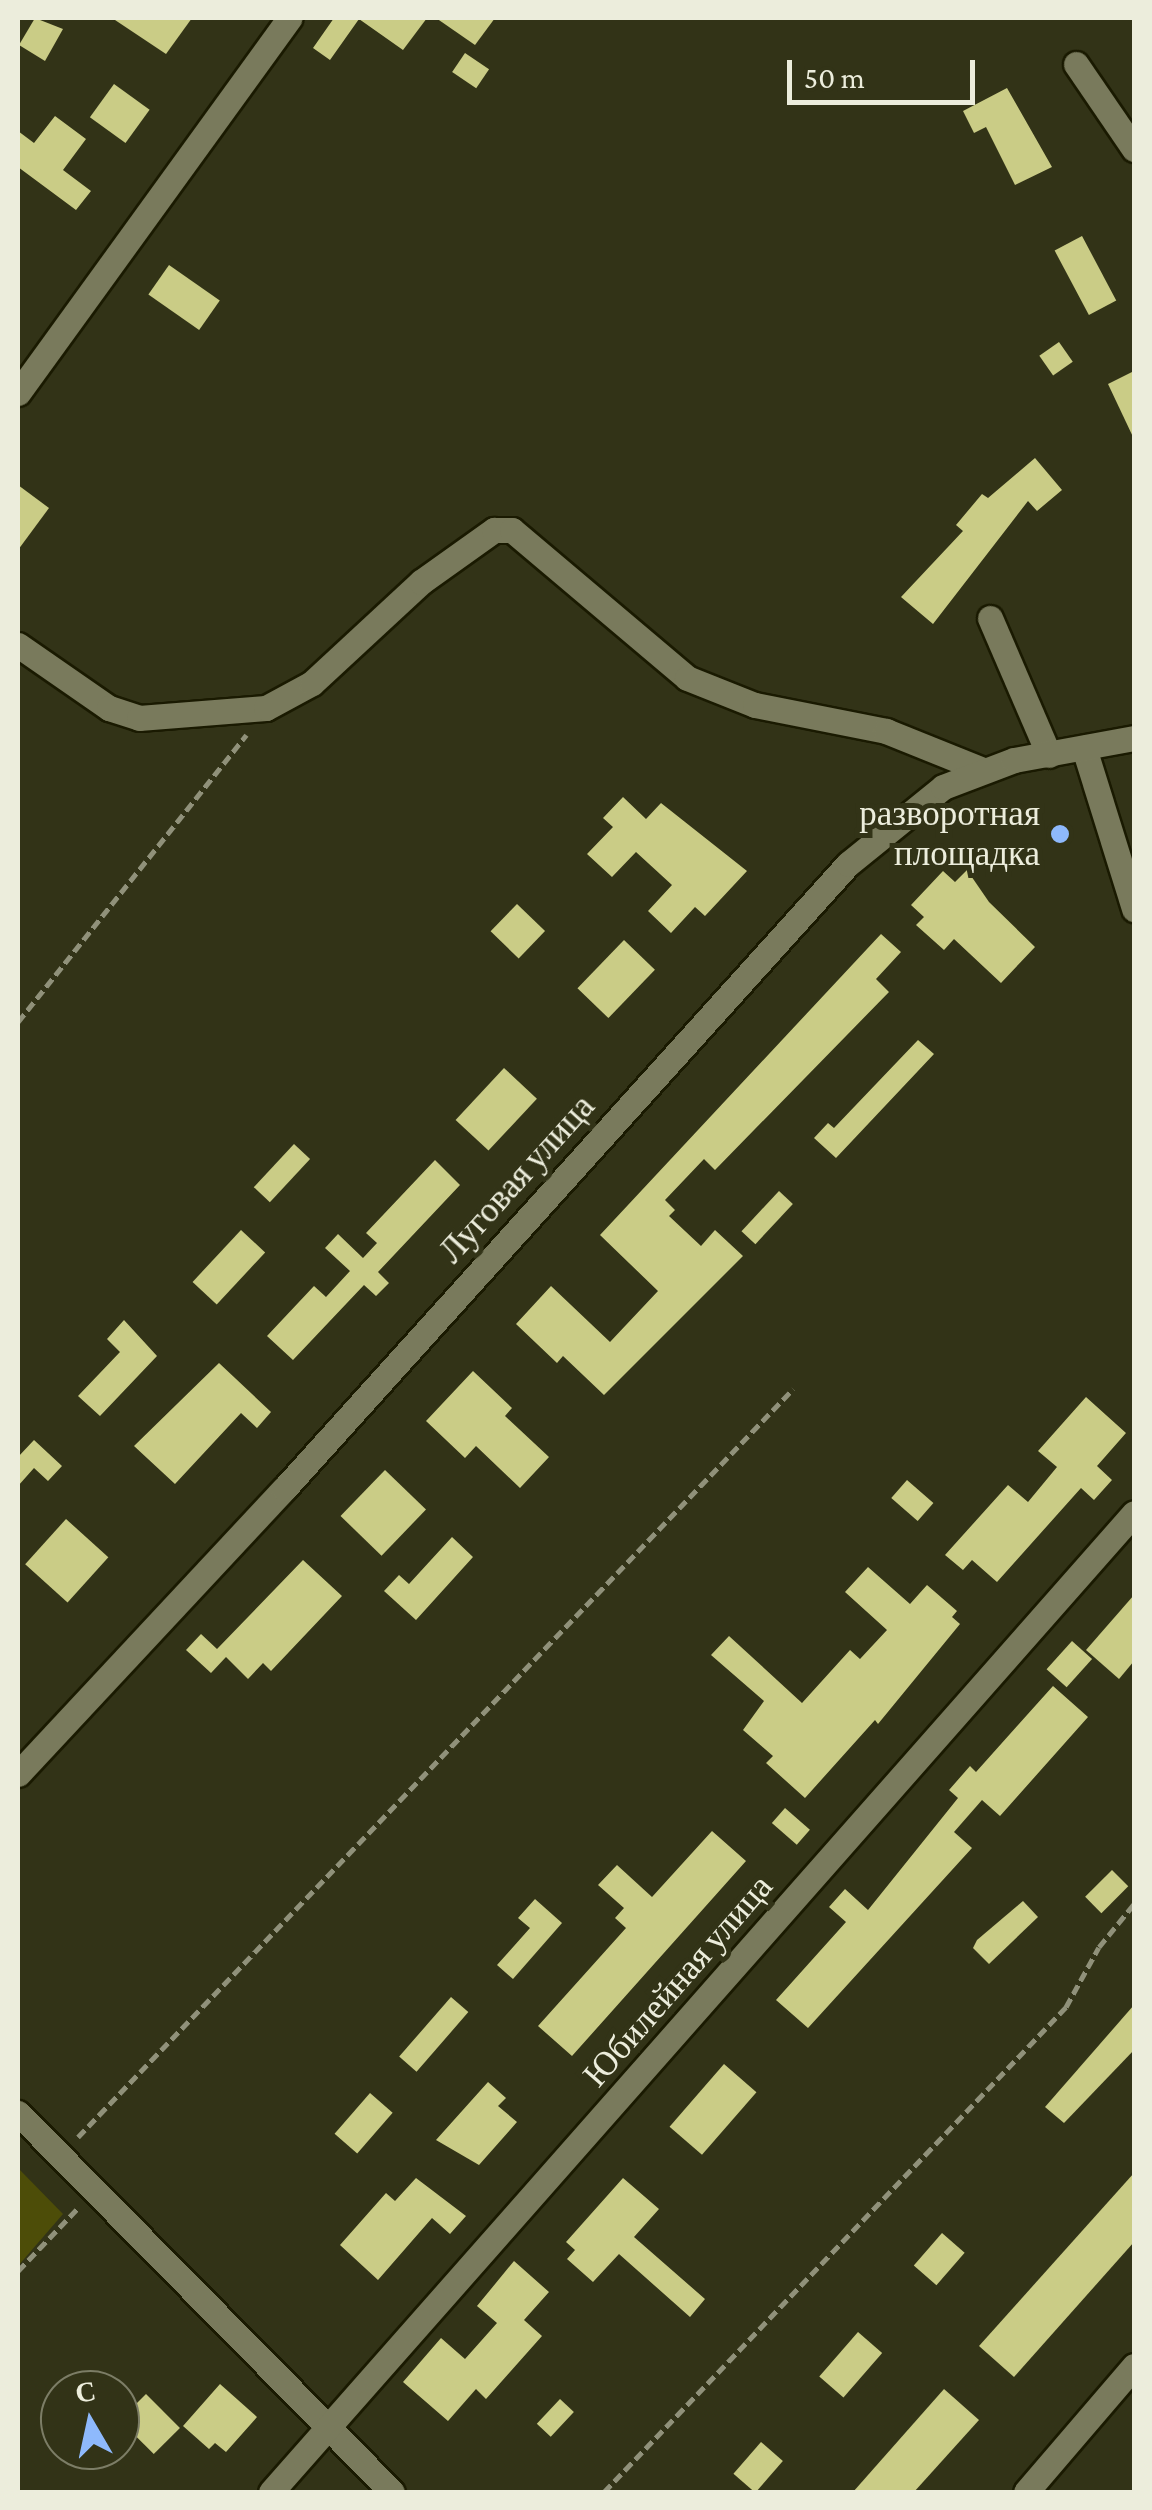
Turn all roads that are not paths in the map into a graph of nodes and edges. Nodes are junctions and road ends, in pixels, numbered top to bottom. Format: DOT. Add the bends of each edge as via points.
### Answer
graph roads {
  1 [pos="289,18"];
  2 [pos="1076,64"];
  3 [pos="1134,149"];
  4 [pos="18,393"];
  5 [pos="990,618"];
  6 [pos="18,645"];
  7 [pos="1134,738"];
  8 [pos="1084,748"];
  9 [pos="1049,755"];
  10 [pos="983,770"];
  11 [pos="1134,909"];
  12 [pos="1134,1513"];
  13 [pos="18,1774"];
  14 [pos="18,2113"];
  15 [pos="1134,2366"];
  16 [pos="328,2431"];
  17 [pos="271,2492"];
  18 [pos="392,2492"];
  19 [pos="1026,2492"];
  1 -- 4 [label="street"];
  2 -- 3 [label="street"];
  5 -- 9 [label="street"];
  6 -- 10 [label="street" via="109,708 139,718 266,708 312,683 421,582 494,530 512,530 688,678 754,705 886,731"];
  7 -- 8 [label="street, Луговая улица"];
  8 -- 9 [label="street, Луговая улица"];
  8 -- 11 [label="street"];
  9 -- 10 [label="street, Луговая улица"];
  10 -- 13 [label="street, Луговая улица" via="930,796 848,864"];
  12 -- 16 [label="street, Юбилейная улица"];
  14 -- 16 [label="street"];
  15 -- 19 [label="street"];
  16 -- 17 [label="street, Юбилейная улица"];
  16 -- 18 [label="street"];
}
